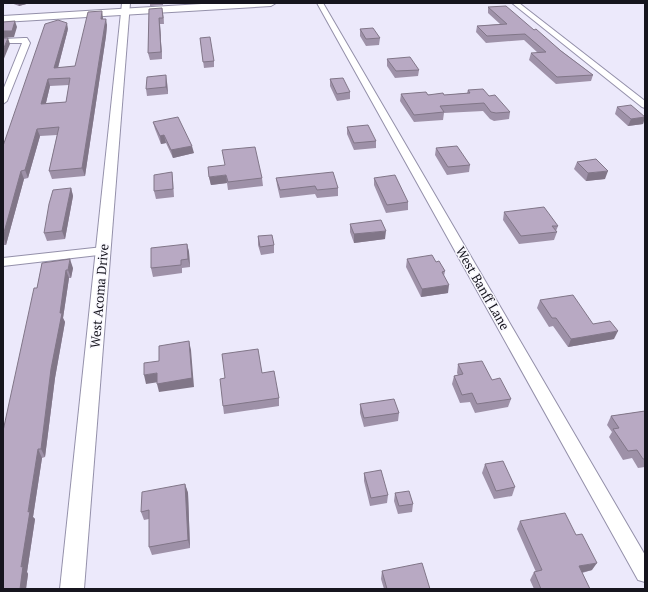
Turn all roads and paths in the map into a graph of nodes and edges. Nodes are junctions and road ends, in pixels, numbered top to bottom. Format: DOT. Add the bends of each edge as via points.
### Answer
graph roads {
  1 [pos="271,3"];
  2 [pos="320,3"];
  3 [pos="515,3"];
  4 [pos="126,8"];
  5 [pos="3,19"];
  6 [pos="3,41"];
  7 [pos="3,101"];
  8 [pos="645,105"];
  9 [pos="103,251"];
  10 [pos="3,262"];
  11 [pos="645,573"];
  12 [pos="72,589"];
  1 -- 4 [label="main road"];
  2 -- 11 [label="street, West Banff Lane"];
  3 -- 8 [label="street"];
  4 -- 5 [label="main road"];
  4 -- 9 [label="street, West Acoma Drive"];
  6 -- 7 [label="street" via="24,40 26,43"];
  9 -- 10 [label="street"];
  9 -- 12 [label="street, West Acoma Drive"];
}
